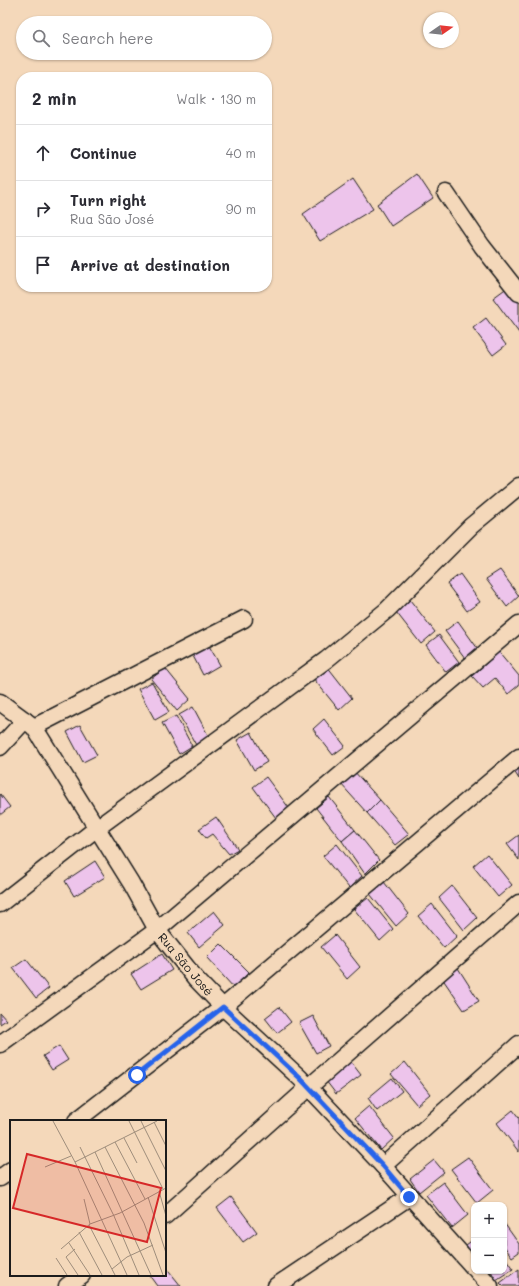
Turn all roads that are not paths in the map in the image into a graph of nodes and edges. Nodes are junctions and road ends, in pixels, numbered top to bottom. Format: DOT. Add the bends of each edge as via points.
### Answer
graph roads {
  1 [pos="446,193"];
  2 [pos="519,293"];
  3 [pos="519,486"];
  4 [pos="244,619"];
  5 [pos="519,624"];
  6 [pos="0,702"];
  7 [pos="29,724"];
  8 [pos="0,747"];
  9 [pos="519,757"];
  10 [pos="97,828"];
  11 [pos="519,903"];
  12 [pos="0,904"];
  13 [pos="158,930"];
  14 [pos="223,1007"];
  15 [pos="0,1044"];
  16 [pos="519,1044"];
  17 [pos="308,1087"];
  18 [pos="77,1120"];
  19 [pos="383,1166"];
  20 [pos="10,1171"];
  21 [pos="0,1178"];
  22 [pos="409,1197"];
  23 [pos="166,1215"];
  24 [pos="81,1276"];
  25 [pos="479,1278"];
  26 [pos="300,1280"];
  27 [pos="67,1286"];
  28 [pos="276,1286"];
  1 -- 2 [label="street" via="482,246"];
  3 -- 10 [label="street" via="471,526 387,610 332,655"];
  4 -- 7 [label="street"];
  5 -- 13 [label="street"];
  6 -- 7 [label="street, Rua São José"];
  7 -- 8 [label="street"];
  7 -- 10 [label="street, Rua São José"];
  9 -- 14 [label="street"];
  10 -- 12 [label="street"];
  10 -- 13 [label="street, Rua São José"];
  11 -- 17 [label="street"];
  13 -- 14 [label="street, Rua São José" via="196,979"];
  13 -- 15 [label="street"];
  14 -- 17 [label="street, Rua São José"];
  14 -- 18 [label="street"];
  16 -- 19 [label="street"];
  17 -- 19 [label="street, Rua São José"];
  17 -- 23 [label="street"];
  19 -- 22 [label="street, Rua São José"];
  20 -- 21 [label="street"];
  22 -- 25 [label="street, Rua São José"];
  22 -- 26 [label="street"];
  24 -- 27 [label="street"];
  26 -- 28 [label="street"];
}
